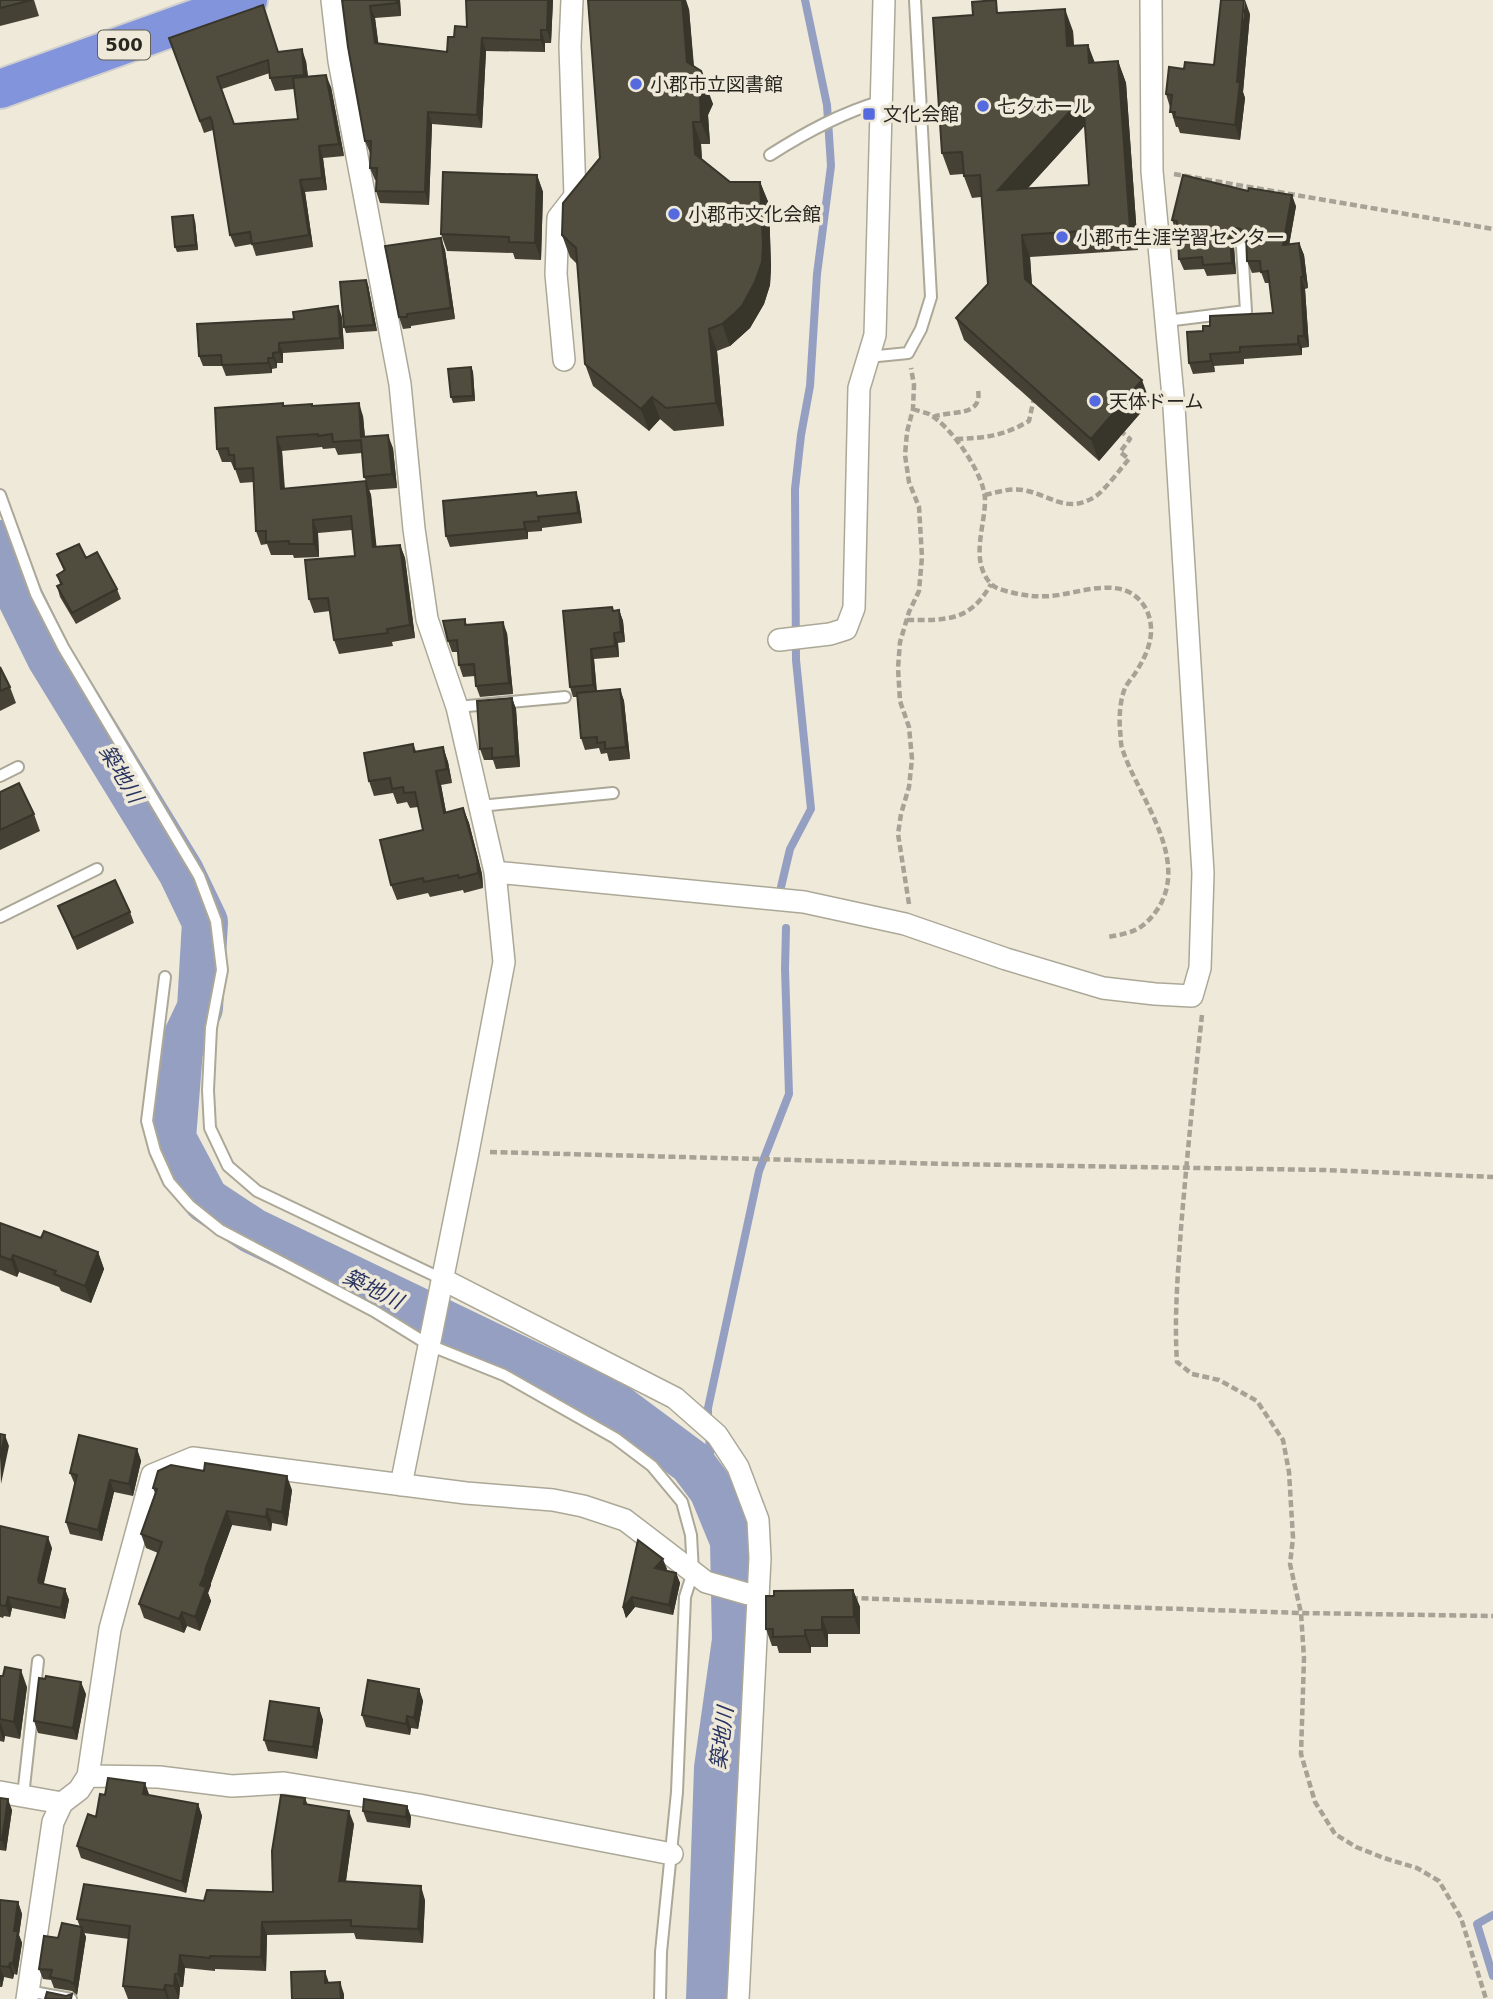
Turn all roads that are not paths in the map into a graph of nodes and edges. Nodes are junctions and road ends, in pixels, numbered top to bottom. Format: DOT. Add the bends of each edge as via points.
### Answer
graph roads {
  1 [pos="248,0"];
  2 [pos="332,0"];
  3 [pos="572,0"];
  4 [pos="884,0"];
  5 [pos="915,0"];
  6 [pos="1151,0"];
  7 [pos="0,89"];
  8 [pos="882,101"];
  9 [pos="770,155"];
  10 [pos="1242,247"];
  11 [pos="1166,321"];
  12 [pos="868,358"];
  13 [pos="564,360"];
  14 [pos="0,495"];
  15 [pos="779,639"];
  16 [pos="565,697"];
  17 [pos="457,707"];
  18 [pos="18,767"];
  19 [pos="0,776"];
  20 [pos="613,793"];
  21 [pos="480,806"];
  22 [pos="97,869"];
  23 [pos="495,872"];
  24 [pos="0,917"];
  25 [pos="165,977"];
  26 [pos="441,1283"];
  27 [pos="430,1342"];
  28 [pos="401,1485"];
  29 [pos="700,1577"];
  30 [pos="748,1594"];
  31 [pos="38,1661"];
  32 [pos="88,1776"];
  33 [pos="0,1792"];
  34 [pos="23,1796"];
  35 [pos="62,1803"];
  36 [pos="672,1854"];
  37 [pos="27,1995"];
  38 [pos="71,1999"];
  39 [pos="660,1999"];
  40 [pos="738,1999"];
  1 -- 7 [label="highway, 500"];
  2 -- 17 [label="street" via="339,61 400,384 427,620"];
  3 -- 13 [label="street" via="575,196 558,218 556,274"];
  4 -- 8 [label="street"];
  5 -- 12 [label="lane" via="932,297 908,353"];
  6 -- 11 [label="street" via="1152,171"];
  8 -- 9 [label="lane" via="811,129"];
  8 -- 12 [label="street" via="875,335"];
  10 -- 11 [label="lane" via="1246,311"];
  11 -- 23 [label="street" via="1203,873 1200,968 1192,996 1102,989 905,924 804,902"];
  12 -- 15 [label="street" via="859,388 855,608 846,629"];
  14 -- 26 [label="lane" via="36,594 199,876 216,921 222,970 211,1028 208,1090 211,1128 228,1166 257,1191"];
  16 -- 17 [label="lane"];
  17 -- 21 [label="street"];
  18 -- 19 [label="lane"];
  20 -- 21 [label="lane"];
  21 -- 23 [label="street"];
  22 -- 24 [label="lane"];
  23 -- 26 [label="street" via="503,962"];
  25 -- 27 [label="lane" via="147,1121 169,1182 220,1230"];
  26 -- 27 [label="street"];
  26 -- 40 [label="street" via="675,1398 717,1435 738,1467 758,1520 760,1558"];
  27 -- 28 [label="street"];
  27 -- 29 [label="lane" via="504,1374 615,1438 652,1466 682,1502"];
  28 -- 29 [label="street" via="583,1506 625,1520"];
  28 -- 32 [label="street" via="192,1458 152,1475 110,1629"];
  29 -- 30 [label="street"];
  29 -- 36 [label="lane" via="685,1597"];
  31 -- 34 [label="lane"];
  32 -- 35 [label="street"];
  32 -- 36 [label="street" via="159,1777 232,1786 284,1783"];
  33 -- 34 [label="street"];
  34 -- 35 [label="street"];
  35 -- 37 [label="street" via="53,1822"];
  36 -- 39 [label="lane"];
  37 -- 38 [label="lane"];
}
